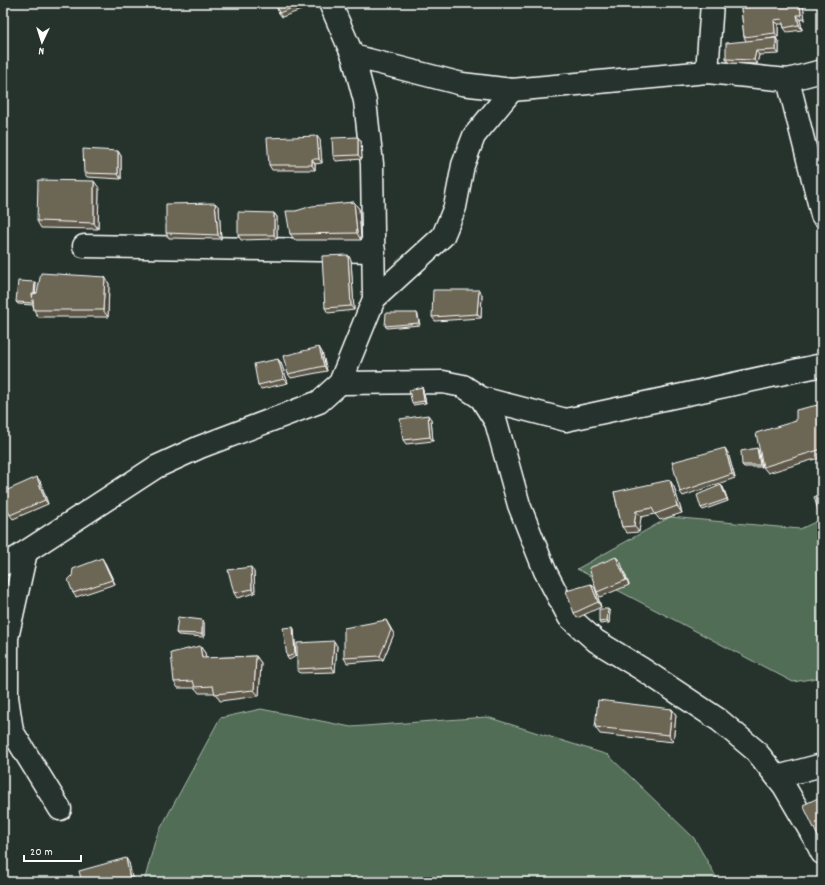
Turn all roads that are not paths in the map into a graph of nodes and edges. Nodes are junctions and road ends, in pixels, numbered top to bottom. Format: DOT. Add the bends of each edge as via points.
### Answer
graph roads {
  1 [pos="330,3"];
  2 [pos="712,3"];
  3 [pos="353,56"];
  4 [pos="822,71"];
  5 [pos="707,72"];
  6 [pos="788,80"];
  7 [pos="512,90"];
  8 [pos="822,215"];
  9 [pos="84,246"];
  10 [pos="374,251"];
  11 [pos="374,299"];
  12 [pos="822,365"];
  13 [pos="340,383"];
  14 [pos="481,398"];
  15 [pos="26,552"];
  16 [pos="3,564"];
  17 [pos="822,765"];
  18 [pos="777,777"];
  19 [pos="60,809"];
  20 [pos="822,853"];
  1 -- 3 [label="street"];
  2 -- 5 [label="street"];
  3 -- 7 [label="street" via="462,84"];
  3 -- 10 [label="street" via="365,101 372,164"];
  4 -- 6 [label="street"];
  5 -- 6 [label="street"];
  5 -- 7 [label="street"];
  6 -- 8 [label="street"];
  7 -- 11 [label="street" via="474,136 463,165 455,208 443,236"];
  9 -- 10 [label="street"];
  10 -- 11 [label="street"];
  11 -- 13 [label="street"];
  12 -- 14 [label="street" via="566,420"];
  13 -- 14 [label="street" via="443,382 463,386"];
  13 -- 15 [label="street" via="319,402 200,446 156,467"];
  14 -- 18 [label="street" via="496,422 519,505 545,571 569,617 596,641 719,720 756,751"];
  15 -- 16 [label="street"];
  15 -- 19 [label="street" via="8,638 7,697 12,731"];
  17 -- 18 [label="street"];
  18 -- 20 [label="street"];
}
